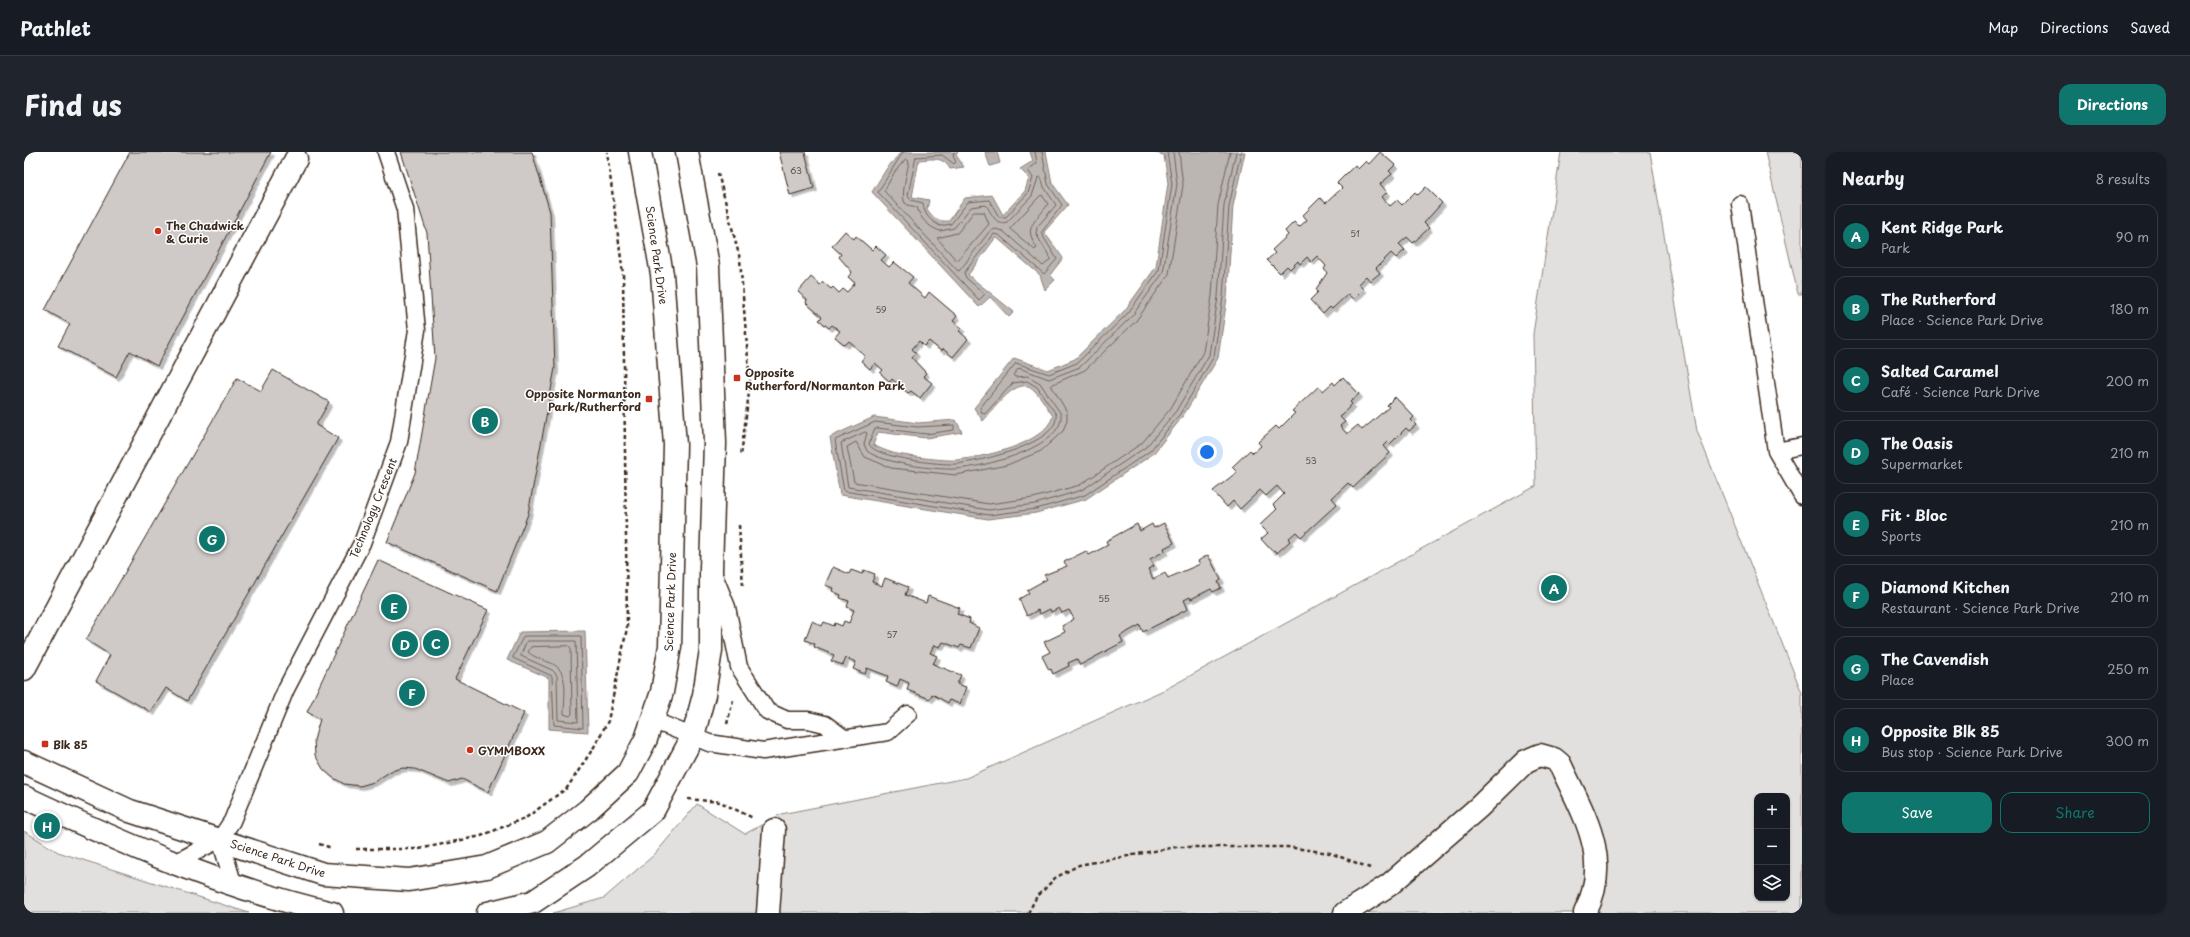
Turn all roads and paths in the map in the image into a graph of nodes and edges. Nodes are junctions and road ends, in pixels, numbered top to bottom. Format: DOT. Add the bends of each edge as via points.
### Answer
graph roads {
  1 [pos="386,152"];
  2 [pos="607,152"];
  3 [pos="640,152"];
  4 [pos="688,152"];
  5 [pos="296,159"];
  6 [pos="1740,204"];
  7 [pos="1802,446"];
  8 [pos="1776,451"];
  9 [pos="1802,496"];
  10 [pos="711,569"];
  11 [pos="24,669"];
  12 [pos="908,714"];
  13 [pos="652,720"];
  14 [pos="693,736"];
  15 [pos="844,738"];
  16 [pos="24,762"];
  17 [pos="24,797"];
  18 [pos="720,802"];
  19 [pos="774,830"];
  20 [pos="220,839"];
  21 [pos="315,843"];
  22 [pos="338,850"];
  23 [pos="353,850"];
  24 [pos="173,864"];
  25 [pos="1389,884"];
  26 [pos="234,886"];
  27 [pos="332,913"];
  28 [pos="488,913"];
  29 [pos="768,913"];
  30 [pos="1028,913"];
  31 [pos="1346,913"];
  32 [pos="1585,913"];
  1 -- 20 [label="lane, Technology Crescent" via="405,209 417,330 399,442 362,543 286,689 232,821"];
  2 -- 23 [label="path" via="622,274 626,628 608,721 567,788 527,817 481,836 419,849"];
  3 -- 13 [label="main road, Science Park Drive" via="662,274 675,445 670,646 662,692"];
  4 -- 10 [label="main road" via="708,266 715,443"];
  5 -- 11 [label="main road" via="149,439"];
  6 -- 8 [label="lane"];
  7 -- 8 [label="lane"];
  8 -- 9 [label="lane"];
  10 -- 14 [label="main road" via="711,650 704,695"];
  10 -- 15 [label="lane" via="727,607 739,666 767,710 787,720 808,720 825,724"];
  12 -- 15 [label="lane" via="888,732"];
  13 -- 14 [label="lane"];
  13 -- 20 [label="main road, Science Park Drive" via="646,739 628,773 588,810 548,842 487,868 409,880 323,874"];
  14 -- 15 [label="lane" via="709,743 763,752"];
  14 -- 28 [label="main road" via="653,810 587,866 533,902"];
  16 -- 20 [label="main road, Science Park Drive" via="130,812"];
  17 -- 24 [label="main road"];
  18 -- 19 [label="path"];
  19 -- 29 [label="main road"];
  20 -- 24 [label="lane"];
  20 -- 26 [label="lane"];
  21 -- 22 [label="path"];
  24 -- 26 [label="main road"];
  25 -- 30 [label="path" via="1372,868 1330,853 1287,847 1176,847 1079,864 1055,878 1036,898"];
  25 -- 31 [label="main road"];
  25 -- 32 [label="main road" via="1479,807 1526,761 1540,755 1547,756 1560,764 1588,823 1596,847 1597,873 1592,898"];
  26 -- 27 [label="main road"];
}
